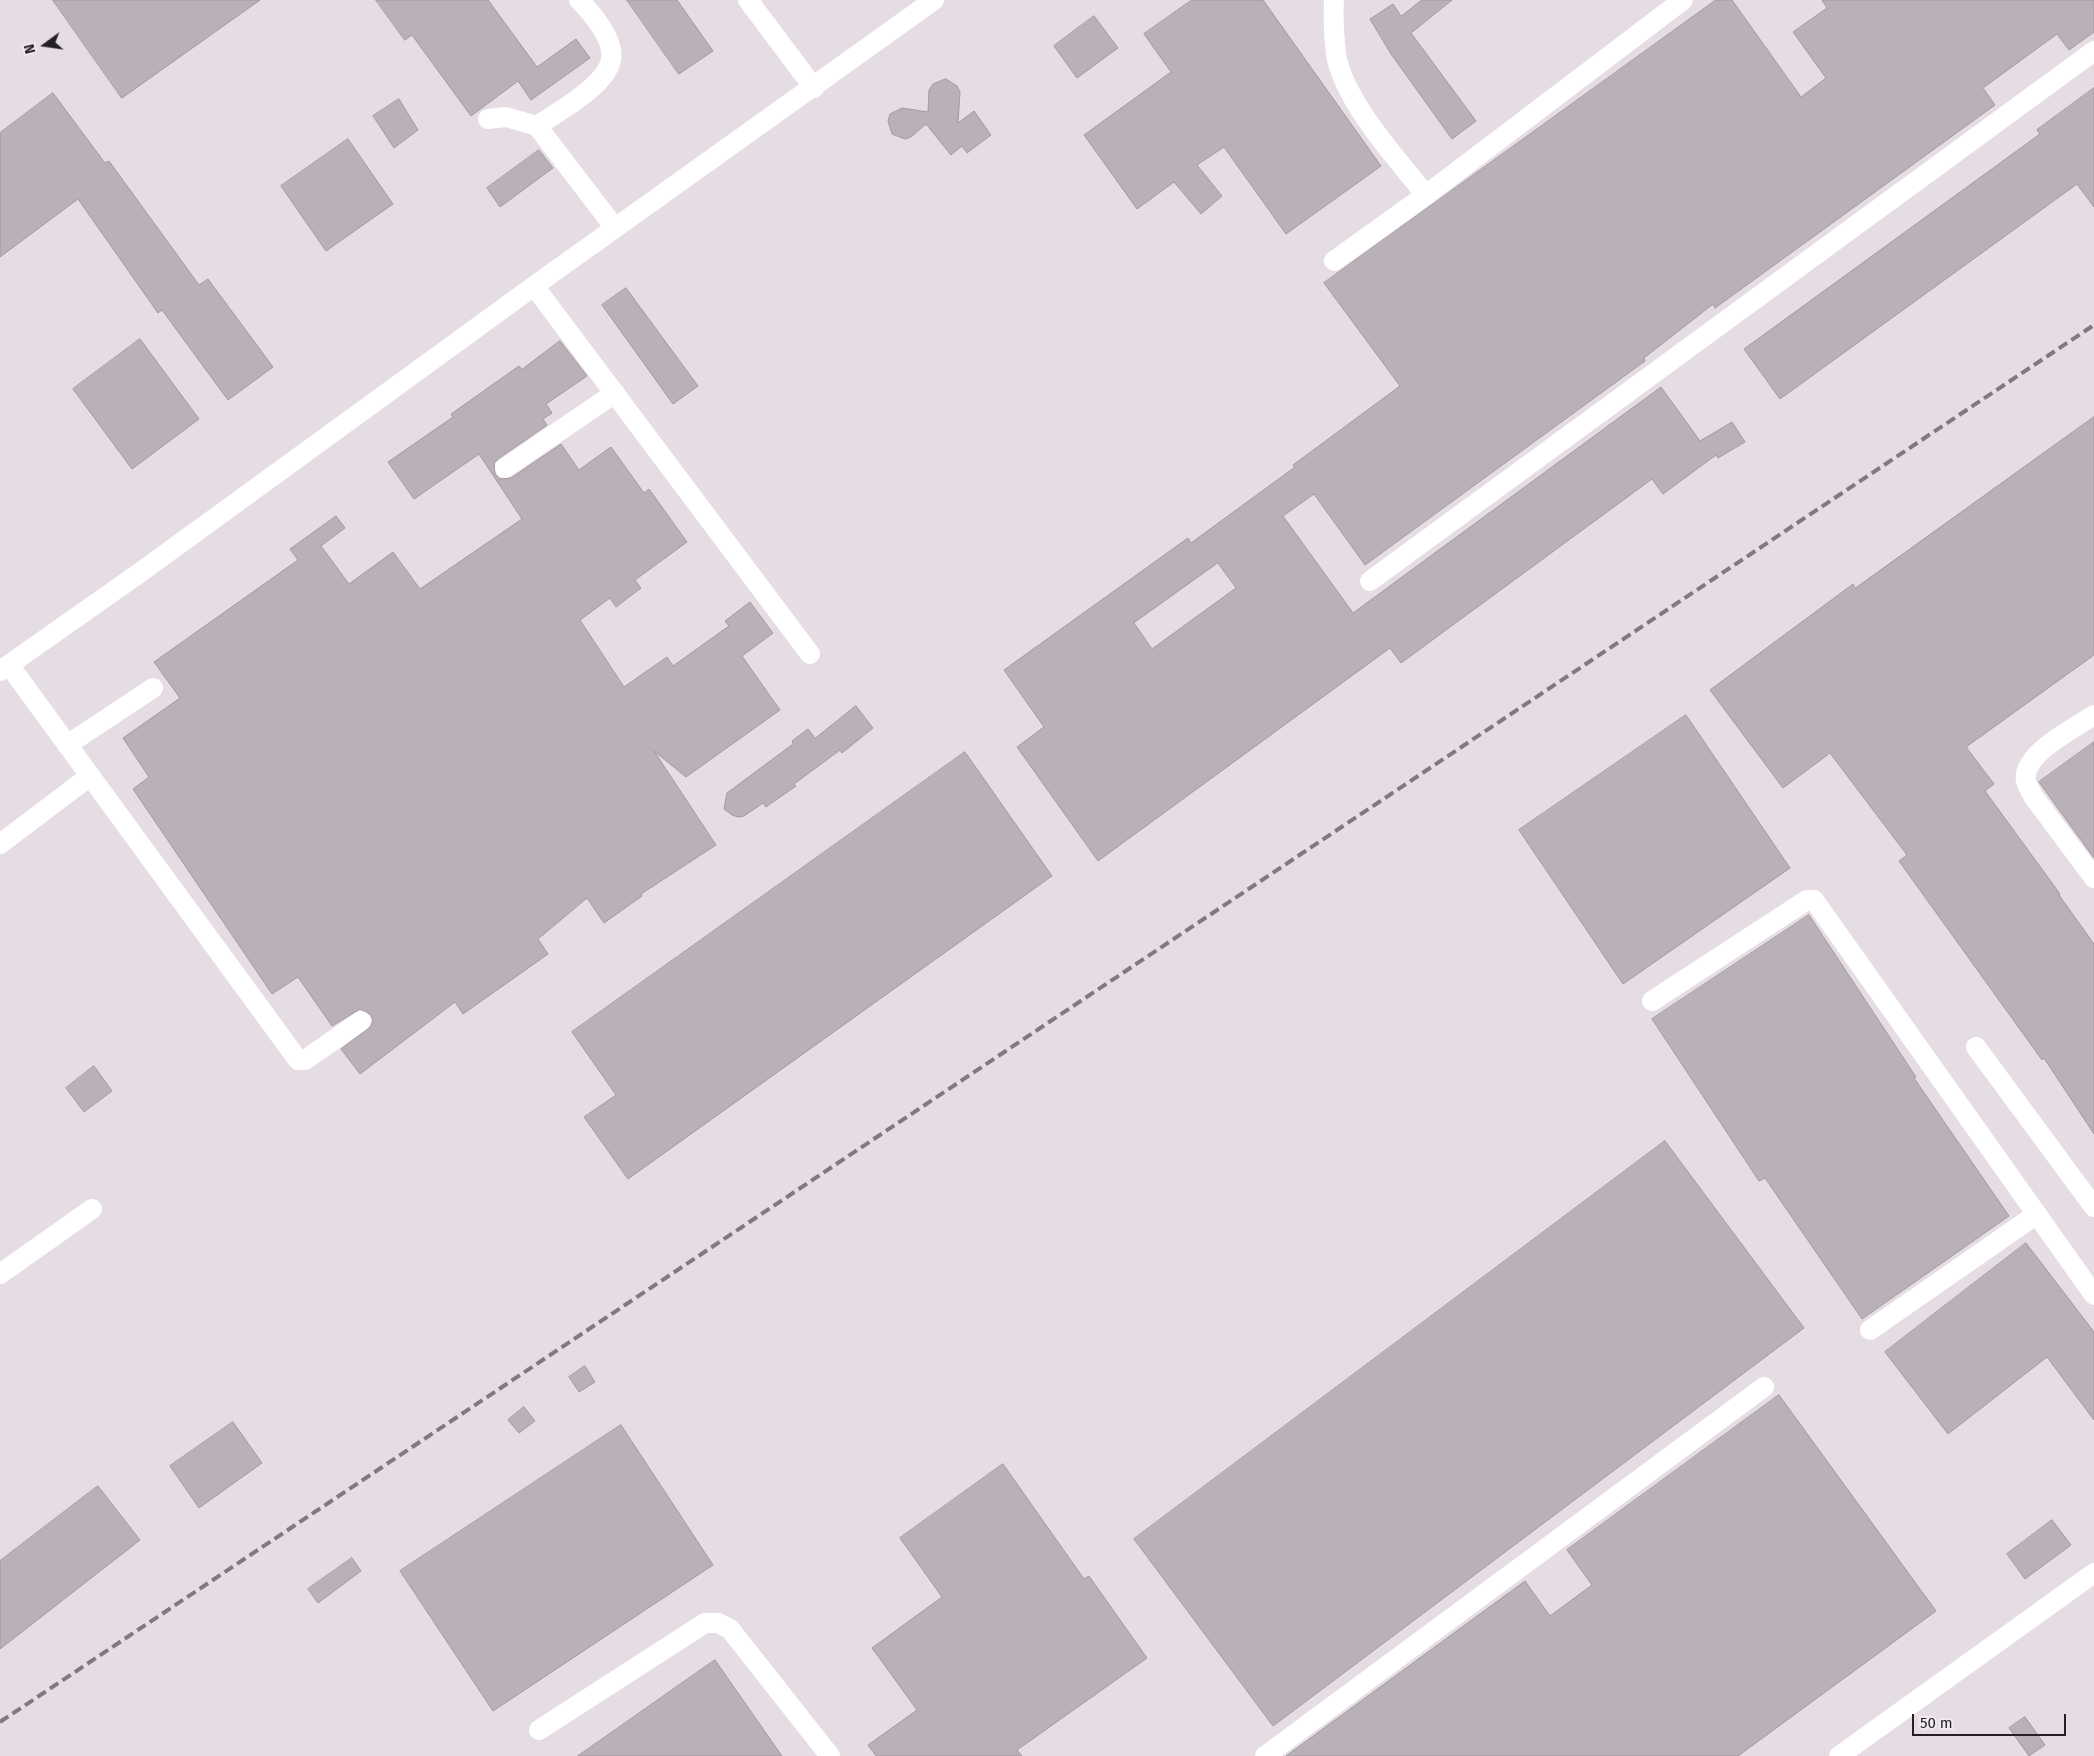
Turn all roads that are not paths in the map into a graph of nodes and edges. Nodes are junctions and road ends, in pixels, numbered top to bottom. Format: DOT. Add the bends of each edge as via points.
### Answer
graph roads {
  1 [pos="579,0"];
  2 [pos="748,0"];
  3 [pos="934,0"];
  4 [pos="1334,0"];
  5 [pos="1683,0"];
  6 [pos="2094,51"];
  7 [pos="814,88"];
  8 [pos="488,118"];
  9 [pos="537,126"];
  10 [pos="1426,195"];
  11 [pos="615,228"];
  12 [pos="1334,261"];
  13 [pos="534,286"];
  14 [pos="615,393"];
  15 [pos="505,468"];
  16 [pos="1370,581"];
  17 [pos="810,654"];
  18 [pos="4,668"];
  19 [pos="152,688"];
  20 [pos="2094,714"];
  21 [pos="67,745"];
  22 [pos="90,776"];
  23 [pos="0,844"];
  24 [pos="2094,878"];
  25 [pos="1652,1001"];
  26 [pos="361,1021"];
  27 [pos="1976,1047"];
  28 [pos="2094,1207"];
  29 [pos="92,1210"];
  30 [pos="2037,1214"];
  31 [pos="0,1274"];
  32 [pos="2094,1294"];
  33 [pos="1870,1330"];
  34 [pos="1764,1387"];
  35 [pos="2094,1573"];
  36 [pos="538,1730"];
  37 [pos="830,1756"];
  38 [pos="1265,1756"];
  39 [pos="1839,1756"];
  1 -- 9 [label="street" via="606,35 611,59 602,78"];
  2 -- 7 [label="street"];
  3 -- 7 [label="street"];
  4 -- 10 [label="street" via="1336,55 1353,99 1381,140"];
  5 -- 10 [label="street"];
  6 -- 16 [label="street"];
  7 -- 11 [label="street"];
  8 -- 9 [label="street" via="506,117"];
  9 -- 11 [label="street"];
  10 -- 12 [label="street"];
  11 -- 13 [label="street"];
  13 -- 14 [label="street"];
  13 -- 18 [label="street"];
  14 -- 15 [label="street"];
  14 -- 17 [label="street"];
  18 -- 21 [label="street"];
  19 -- 21 [label="street"];
  20 -- 24 [label="street" via="2036,754 2027,767 2026,781 2033,796"];
  21 -- 22 [label="street"];
  22 -- 23 [label="street"];
  22 -- 26 [label="street" via="298,1060 305,1060"];
  25 -- 30 [label="street" via="1807,900 1814,900"];
  27 -- 28 [label="street"];
  29 -- 31 [label="street"];
  30 -- 32 [label="street"];
  30 -- 33 [label="street"];
  34 -- 38 [label="street"];
  35 -- 39 [label="street"];
  36 -- 37 [label="street" via="704,1623 718,1623 730,1628"];
}
